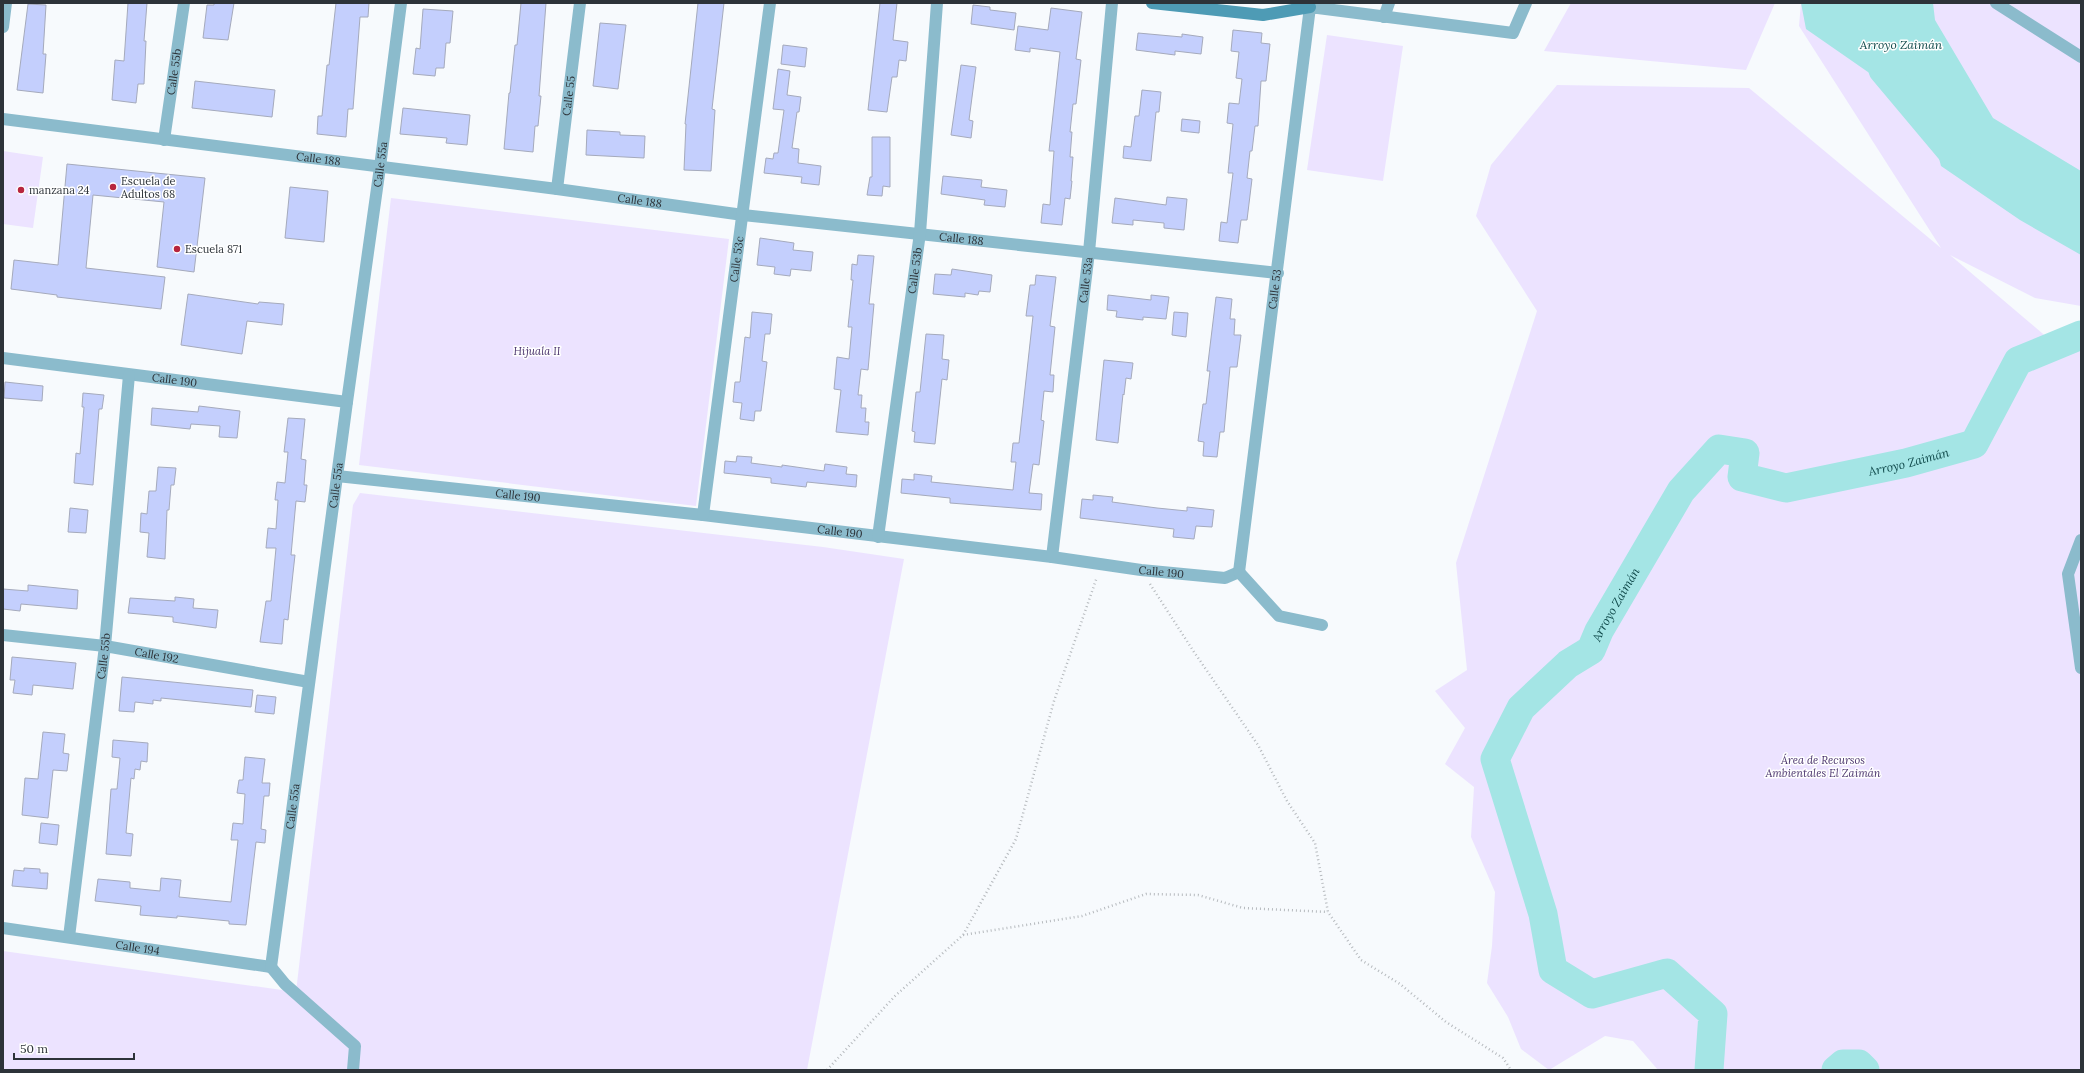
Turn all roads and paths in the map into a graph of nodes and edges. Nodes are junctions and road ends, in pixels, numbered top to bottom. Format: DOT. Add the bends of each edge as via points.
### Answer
graph roads {
  1 [pos="6,3"];
  2 [pos="184,3"];
  3 [pos="401,3"];
  4 [pos="580,3"];
  5 [pos="770,3"];
  6 [pos="937,3"];
  7 [pos="1112,3"];
  8 [pos="1152,3"];
  9 [pos="1389,3"];
  10 [pos="1526,3"];
  11 [pos="1996,3"];
  12 [pos="1305,5"];
  13 [pos="1384,17"];
  14 [pos="3,27"];
  15 [pos="2081,57"];
  16 [pos="3,119"];
  17 [pos="164,140"];
  18 [pos="380,167"];
  19 [pos="558,188"];
  20 [pos="743,214"];
  21 [pos="920,233"];
  22 [pos="1090,252"];
  23 [pos="1278,273"];
  24 [pos="3,358"];
  25 [pos="129,375"];
  26 [pos="347,402"];
  27 [pos="337,476"];
  28 [pos="703,515"];
  29 [pos="878,537"];
  30 [pos="2081,540"];
  31 [pos="1052,556"];
  32 [pos="1102,564"];
  33 [pos="1141,570"];
  34 [pos="1239,572"];
  35 [pos="1322,626"];
  36 [pos="3,635"];
  37 [pos="105,646"];
  38 [pos="2081,668"];
  39 [pos="309,682"];
  40 [pos="1328,912"];
  41 [pos="3,928"];
  42 [pos="963,935"];
  43 [pos="70,937"];
  44 [pos="271,968"];
  45 [pos="353,1070"];
  46 [pos="827,1070"];
  47 [pos="1511,1070"];
  1 -- 14 [label="street"];
  2 -- 17 [label="street, Calle 55b"];
  3 -- 18 [label="street, Calle 55a"];
  4 -- 19 [label="street, Calle 55"];
  5 -- 20 [label="street, Calle 53c"];
  6 -- 21 [label="street, Calle 53b"];
  7 -- 22 [label="street, Calle 53a"];
  8 -- 12 [label="main road" via="1263,15"];
  9 -- 13 [label="street"];
  10 -- 13 [label="street" via="1513,33"];
  11 -- 15 [label="street"];
  12 -- 13 [label="street"];
  12 -- 23 [label="street, Calle 53"];
  16 -- 17 [label="street, Calle 188"];
  17 -- 18 [label="street, Calle 188"];
  18 -- 19 [label="street, Calle 188"];
  18 -- 26 [label="street, Calle 55a"];
  19 -- 20 [label="street, Calle 188"];
  20 -- 21 [label="street, Calle 188"];
  20 -- 28 [label="street, Calle 53c"];
  21 -- 22 [label="street, Calle 188"];
  21 -- 29 [label="street, Calle 53b"];
  22 -- 23 [label="street, Calle 188"];
  22 -- 31 [label="street, Calle 53a"];
  23 -- 34 [label="street, Calle 53"];
  24 -- 25 [label="street, Calle 190"];
  25 -- 26 [label="street, Calle 190"];
  25 -- 37 [label="street, Calle 55b"];
  26 -- 27 [label="street, Calle 55a"];
  27 -- 28 [label="street, Calle 190"];
  27 -- 39 [label="street, Calle 55a"];
  28 -- 29 [label="street, Calle 190"];
  29 -- 31 [label="street, Calle 190"];
  30 -- 38 [label="street" via="2068,574"];
  31 -- 32 [label="street, Calle 190"];
  32 -- 33 [label="street, Calle 190"];
  32 -- 42 [label="path" via="1054,701 1016,839"];
  33 -- 34 [label="street, Calle 190" via="1224,578"];
  33 -- 40 [label="path" via="1258,745 1287,801 1315,843"];
  34 -- 35 [label="street" via="1279,616"];
  36 -- 37 [label="street, Calle 192"];
  37 -- 39 [label="street, Calle 192"];
  37 -- 43 [label="street, Calle 55b"];
  39 -- 44 [label="street, Calle 55a"];
  40 -- 42 [label="path" via="1242,908 1198,895 1146,894 1082,916"];
  40 -- 47 [label="path" via="1361,960 1400,984 1446,1022 1503,1058"];
  41 -- 43 [label="street, Calle 194"];
  42 -- 46 [label="path" via="895,996"];
  43 -- 44 [label="street, Calle 194"];
  44 -- 45 [label="street" via="285,984 355,1046"];
}
